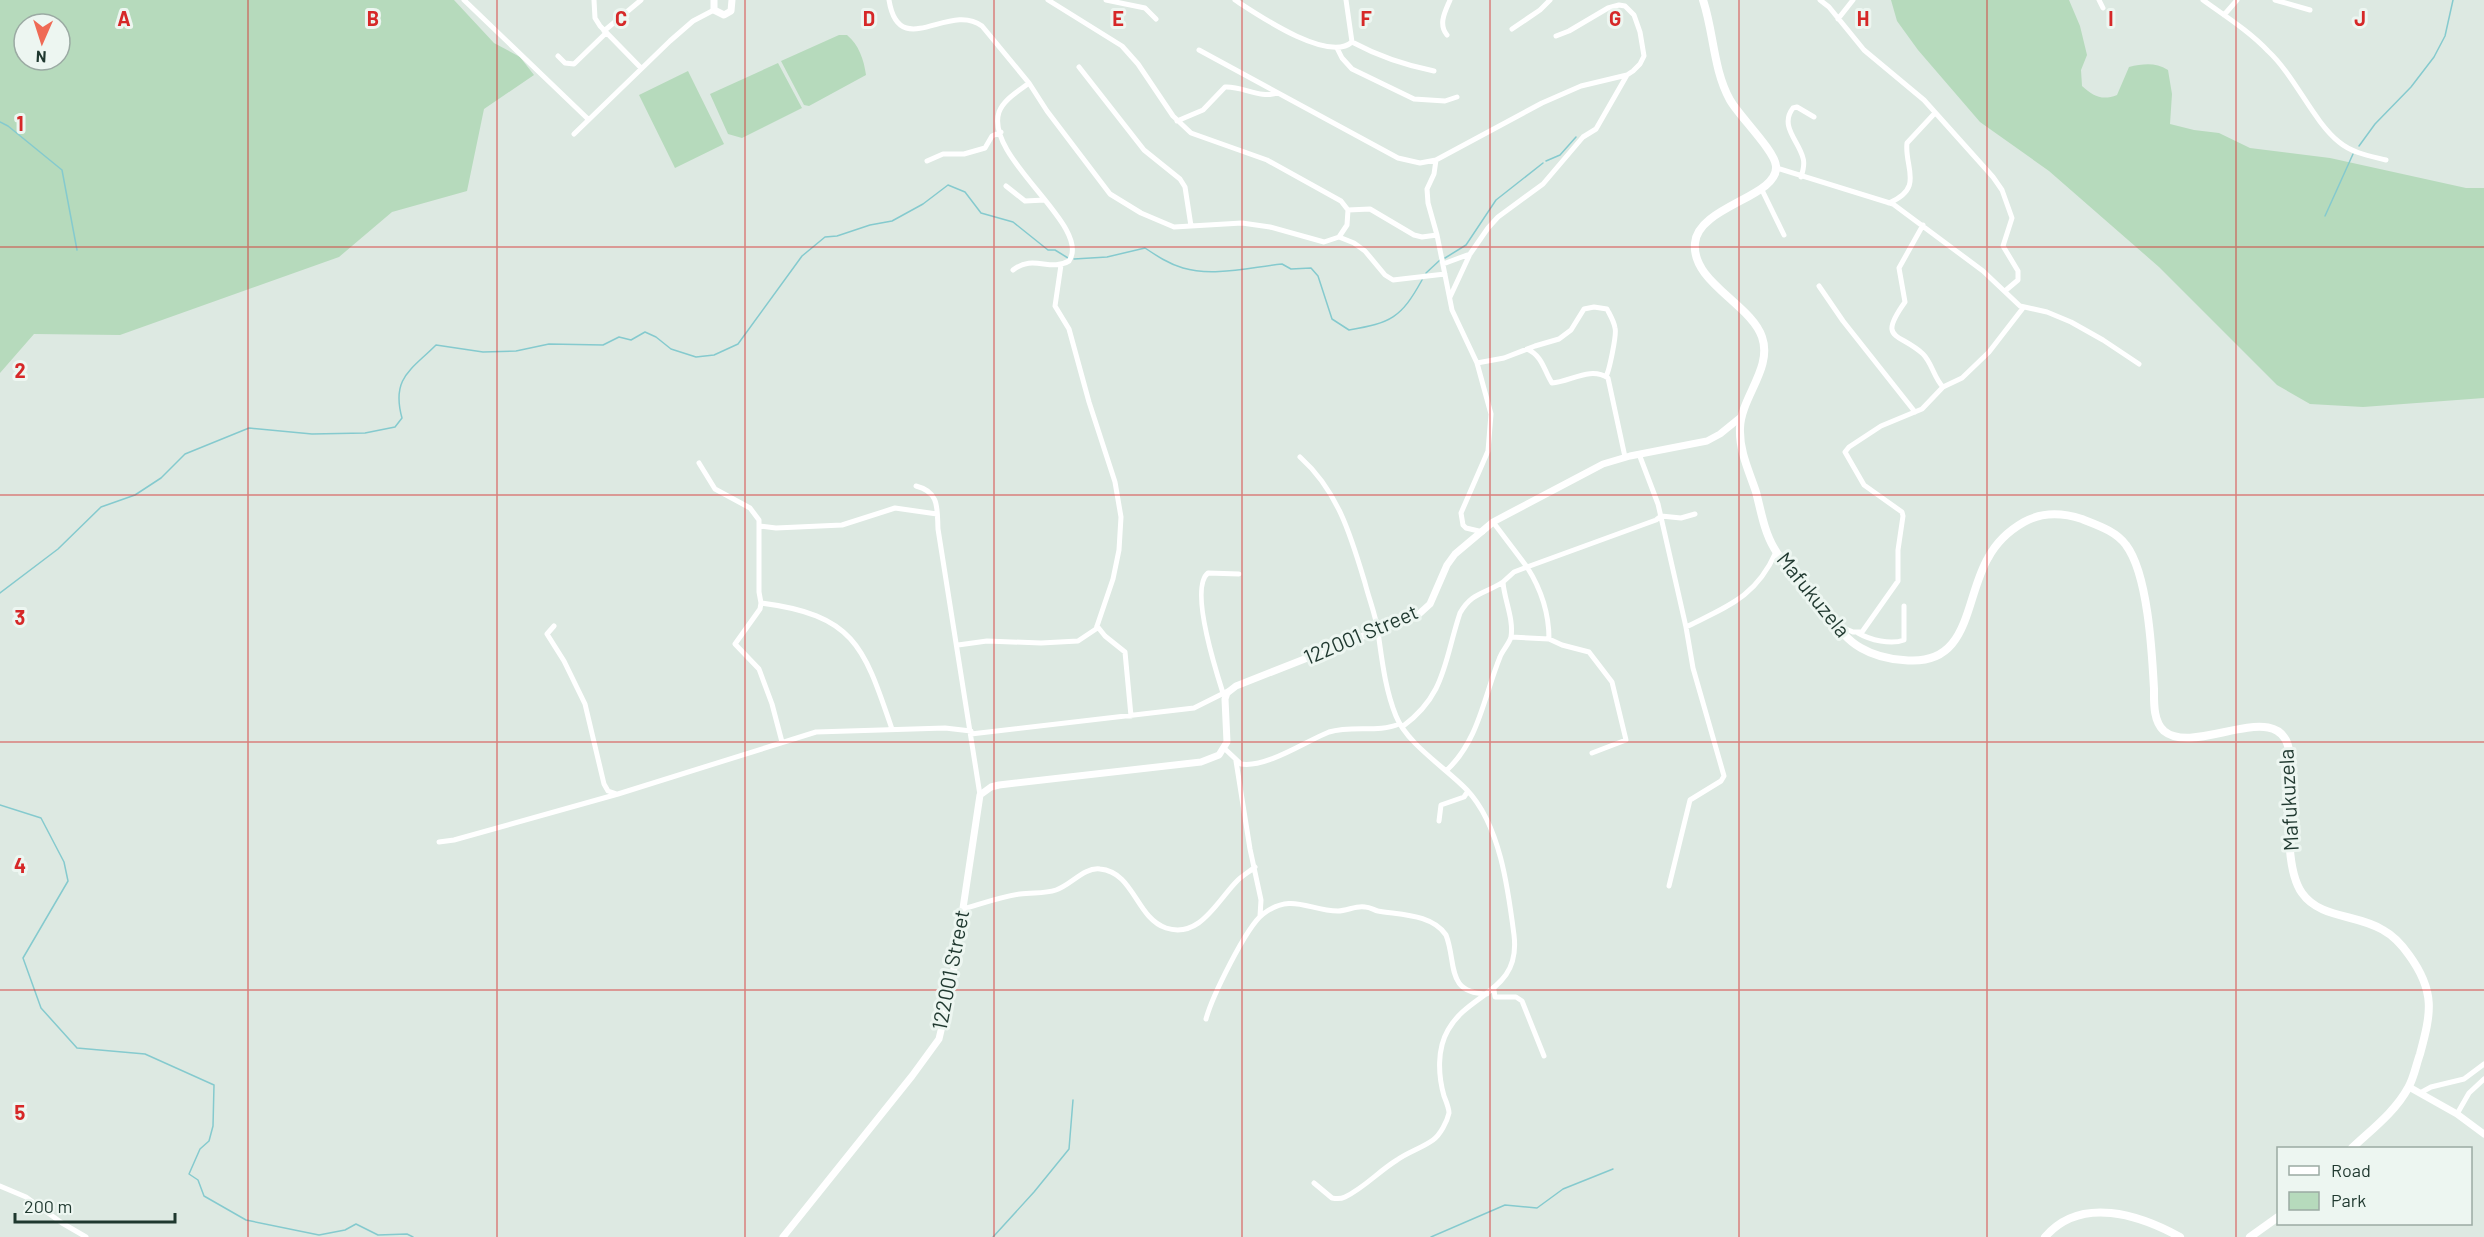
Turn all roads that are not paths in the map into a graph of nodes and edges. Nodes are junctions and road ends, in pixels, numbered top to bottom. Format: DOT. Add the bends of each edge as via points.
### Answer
graph roads {
  1 [pos="464,0"];
  2 [pos="594,0"];
  3 [pos="640,0"];
  4 [pos="714,0"];
  5 [pos="889,0"];
  6 [pos="1048,0"];
  7 [pos="1106,0"];
  8 [pos="1235,0"];
  9 [pos="1346,0"];
  10 [pos="1450,0"];
  11 [pos="1550,0"];
  12 [pos="1704,0"];
  13 [pos="1820,0"];
  14 [pos="1853,0"];
  15 [pos="2099,0"];
  16 [pos="2203,0"];
  17 [pos="2238,0"];
  18 [pos="2275,0"];
  19 [pos="735,1"];
  20 [pos="2103,8"];
  21 [pos="714,10"];
  22 [pos="2310,10"];
  23 [pos="2224,15"];
  24 [pos="1156,19"];
  25 [pos="1838,19"];
  26 [pos="1512,29"];
  27 [pos="605,32"];
  28 [pos="1447,35"];
  29 [pos="1556,36"];
  30 [pos="1352,42"];
  31 [pos="1337,48"];
  32 [pos="1199,50"];
  33 [pos="558,56"];
  34 [pos="1079,67"];
  35 [pos="641,68"];
  36 [pos="1434,70"];
  37 [pos="1627,75"];
  38 [pos="1029,83"];
  39 [pos="1278,93"];
  40 [pos="1457,97"];
  41 [pos="1934,114"];
  42 [pos="1814,117"];
  43 [pos="588,119"];
  44 [pos="1177,121"];
  45 [pos="1001,132"];
  46 [pos="574,134"];
  47 [pos="927,160"];
  48 [pos="1436,160"];
  49 [pos="2386,160"];
  50 [pos="1776,168"];
  51 [pos="1801,177"];
  52 [pos="1006,186"];
  53 [pos="1761,188"];
  54 [pos="1045,200"];
  55 [pos="1889,203"];
  56 [pos="1348,210"];
  57 [pos="1923,225"];
  58 [pos="1191,226"];
  59 [pos="1437,235"];
  60 [pos="1784,235"];
  61 [pos="1339,237"];
  62 [pos="1470,254"];
  63 [pos="1443,264"];
  64 [pos="1061,265"];
  65 [pos="1013,270"];
  66 [pos="1445,274"];
  67 [pos="1819,286"];
  68 [pos="2005,291"];
  69 [pos="1450,298"];
  70 [pos="2022,308"];
  71 [pos="1527,349"];
  72 [pos="1477,363"];
  73 [pos="2139,364"];
  74 [pos="1606,376"];
  75 [pos="1943,387"];
  76 [pos="1915,412"];
  77 [pos="1741,417"];
  78 [pos="1640,454"];
  79 [pos="1300,457"];
  80 [pos="1625,457"];
  81 [pos="699,463"];
  82 [pos="916,486"];
  83 [pos="937,514"];
  84 [pos="1695,514"];
  85 [pos="1661,516"];
  86 [pos="1493,522"];
  87 [pos="759,526"];
  88 [pos="1483,532"];
  89 [pos="1776,552"];
  90 [pos="1527,567"];
  91 [pos="1239,574"];
  92 [pos="1503,582"];
  93 [pos="761,603"];
  94 [pos="1904,606"];
  95 [pos="1835,624"];
  96 [pos="554,626"];
  97 [pos="1097,626"];
  98 [pos="1686,627"];
  99 [pos="1378,630"];
  100 [pos="1858,633"];
  101 [pos="1511,637"];
  102 [pos="1549,639"];
  103 [pos="958,645"];
  104 [pos="1231,689"];
  105 [pos="1223,693"];
  106 [pos="1131,716"];
  107 [pos="1400,725"];
  108 [pos="892,729"];
  109 [pos="971,732"];
  110 [pos="782,742"];
  111 [pos="1225,749"];
  112 [pos="1592,753"];
  113 [pos="1236,761"];
  114 [pos="1447,770"];
  115 [pos="1468,791"];
  116 [pos="618,794"];
  117 [pos="981,795"];
  118 [pos="1439,821"];
  119 [pos="439,842"];
  120 [pos="1255,867"];
  121 [pos="1670,886"];
  122 [pos="963,909"];
  123 [pos="1260,917"];
  124 [pos="1491,992"];
  125 [pos="1206,1019"];
  126 [pos="1544,1056"];
  127 [pos="2484,1064"];
  128 [pos="2484,1079"];
  129 [pos="2409,1087"];
  130 [pos="2420,1093"];
  131 [pos="2457,1114"];
  132 [pos="2484,1134"];
  133 [pos="2354,1147"];
  134 [pos="1314,1183"];
  135 [pos="0,1186"];
  136 [pos="2277,1218"];
  137 [pos="86,1237"];
  138 [pos="783,1237"];
  139 [pos="2045,1237"];
  140 [pos="2180,1237"];
  141 [pos="2250,1237"];
  1 -- 43 [label="street"];
  2 -- 27 [label="street" via="595,18"];
  3 -- 27 [label="street"];
  4 -- 21 [label="street"];
  5 -- 38 [label="street" via="894,20 901,27 926,28 957,18 976,22"];
  6 -- 44 [label="street" via="1131,54"];
  7 -- 24 [label="street" via="1145,8"];
  8 -- 31 [label="street" via="1279,27 1328,48"];
  9 -- 30 [label="street"];
  10 -- 28 [label="street" via="1442,22"];
  11 -- 26 [label="street"];
  12 -- 50 [label="main road" via="1727,94 1771,153"];
  13 -- 25 [label="street"];
  14 -- 25 [label="street"];
  15 -- 20 [label="street"];
  16 -- 23 [label="street"];
  17 -- 23 [label="street"];
  18 -- 22 [label="street"];
  19 -- 21 [label="street" via="727,14"];
  21 -- 35 [label="street" via="693,21"];
  23 -- 49 [label="street" via="2269,51 2338,142"];
  25 -- 41 [label="street" via="1864,50 1924,100"];
  27 -- 33 [label="street" via="574,63 565,63"];
  27 -- 35 [label="street"];
  29 -- 37 [label="street" via="1612,6 1625,6 1638,21 1644,56"];
  30 -- 31 [label="street"];
  30 -- 36 [label="street" via="1404,64"];
  31 -- 40 [label="street" via="1352,69 1414,99 1445,101"];
  32 -- 39 [label="street"];
  34 -- 58 [label="street" via="1144,150 1180,179 1185,187"];
  35 -- 43 [label="street"];
  37 -- 48 [label="street" via="1581,86"];
  37 -- 62 [label="street" via="1596,129 1583,137 1543,184 1498,217"];
  38 -- 45 [label="street" via="1002,105 998,116"];
  38 -- 58 [label="street" via="1110,194 1166,225"];
  39 -- 44 [label="street" via="1266,95 1225,87 1203,110"];
  39 -- 48 [label="street" via="1398,158 1420,163"];
  41 -- 55 [label="street" via="1907,143 1912,176 1900,198"];
  41 -- 68 [label="street" via="2002,190 2012,218 2003,246 2019,274 2018,280"];
  42 -- 51 [label="street" via="1797,107 1789,115 1789,129 1804,160"];
  43 -- 46 [label="street"];
  44 -- 56 [label="street" via="1196,136 1267,160 1341,201"];
  45 -- 47 [label="street" via="992,136 985,148 964,154 945,153"];
  45 -- 54 [label="street" via="1011,157"];
  48 -- 59 [label="street" via="1427,195"];
  50 -- 51 [label="street"];
  50 -- 53 [label="main road, Mafukuzela" via="1771,182"];
  51 -- 55 [label="street"];
  52 -- 54 [label="street" via="1025,201"];
  53 -- 60 [label="street"];
  53 -- 77 [label="main road, Mafukuzela" via="1714,216 1698,232 1695,242 1704,270 1752,320 1762,337 1764,358"];
  54 -- 64 [label="street" via="1073,244 1072,257"];
  55 -- 57 [label="street"];
  56 -- 59 [label="street" via="1370,208 1414,235"];
  56 -- 61 [label="street" via="1347,225"];
  57 -- 68 [label="street"];
  57 -- 75 [label="street" via="1901,261 1899,274 1905,302 1891,322 1891,330 1922,354"];
  58 -- 61 [label="street" via="1242,223 1324,242"];
  59 -- 63 [label="street"];
  61 -- 66 [label="street" via="1365,251 1384,275 1393,280"];
  62 -- 63 [label="street"];
  62 -- 69 [label="street"];
  63 -- 66 [label="street"];
  64 -- 65 [label="street" via="1029,262"];
  64 -- 97 [label="street" via="1055,306 1069,329 1112,473 1121,517 1113,579"];
  66 -- 69 [label="street"];
  67 -- 76 [label="street"];
  68 -- 70 [label="street"];
  69 -- 72 [label="street"];
  70 -- 73 [label="street" via="2047,312 2070,322"];
  70 -- 75 [label="street" via="1973,368"];
  71 -- 72 [label="street"];
  71 -- 74 [label="street" via="1545,366 1552,383 1578,375"];
  71 -- 74 [label="street" via="1565,336 1584,309 1606,309 1616,332"];
  72 -- 88 [label="street" via="1491,414 1491,438 1461,520 1466,528"];
  74 -- 80 [label="street"];
  75 -- 76 [label="street"];
  76 -- 100 [label="street" via="1881,426 1845,452 1864,485 1903,516 1898,581 1866,628"];
  77 -- 78 [label="street, 122001 Street" via="1707,441"];
  77 -- 89 [label="main road, Mafukuzela" via="1742,453"];
  78 -- 80 [label="street, 122001 Street"];
  78 -- 85 [label="street"];
  79 -- 99 [label="street" via="1319,475 1338,505"];
  80 -- 86 [label="street, 122001 Street" via="1597,467"];
  81 -- 87 [label="street" via="715,489 750,508"];
  82 -- 83 [label="street, 122001 Street" via="932,493"];
  83 -- 87 [label="street" via="895,508 842,525"];
  83 -- 103 [label="street, 122001 Street"];
  84 -- 85 [label="street" via="1682,518"];
  85 -- 90 [label="street"];
  85 -- 98 [label="street"];
  86 -- 88 [label="street, 122001 Street"];
  86 -- 90 [label="street"];
  87 -- 93 [label="street"];
  88 -- 99 [label="street, 122001 Street" via="1455,554 1425,610"];
  89 -- 95 [label="main road, Mafukuzela"];
  89 -- 98 [label="street" via="1753,589 1733,604"];
  90 -- 92 [label="street"];
  90 -- 102 [label="street" via="1544,602"];
  91 -- 105 [label="street" via="1208,573 1201,584 1203,616"];
  92 -- 101 [label="street"];
  92 -- 107 [label="street" via="1466,603 1435,692 1422,710"];
  93 -- 108 [label="street" via="814,613 849,635 865,659"];
  93 -- 110 [label="street" via="735,644 759,669"];
  94 -- 100 [label="street" via="1904,640 1890,642"];
  95 -- 100 [label="street"];
  95 -- 129 [label="main road, Mafukuzela" via="1852,643 1874,654 1906,661 1931,659 1950,647 1960,631 1988,558 2024,522 2044,515 2069,516 2116,535 2137,568 2151,648 2156,717 2162,729 2187,737 2268,727 2284,736 2290,758 2291,857 2302,893 2324,910 2364,920 2384,930 2403,947 2424,977 2430,1017"];
  96 -- 116 [label="street" via="547,634 585,704 604,784 608,792"];
  97 -- 103 [label="street" via="1078,641 987,641"];
  97 -- 106 [label="street" via="1125,652"];
  98 -- 121 [label="street" via="1724,776 1721,782 1690,800"];
  99 -- 104 [label="street, 122001 Street"];
  99 -- 107 [label="street" via="1380,654"];
  101 -- 102 [label="street"];
  101 -- 114 [label="street" via="1500,656 1480,718 1459,758"];
  102 -- 112 [label="street" via="1589,652 1612,682 1626,741"];
  103 -- 109 [label="street, 122001 Street"];
  104 -- 105 [label="street"];
  104 -- 111 [label="street" via="1225,699"];
  105 -- 106 [label="street" via="1194,708"];
  106 -- 109 [label="street"];
  107 -- 113 [label="street" via="1339,730 1266,760 1245,765"];
  107 -- 114 [label="street"];
  108 -- 109 [label="street" via="945,728"];
  108 -- 110 [label="street" via="823,731"];
  109 -- 117 [label="street, 122001 Street"];
  110 -- 116 [label="street"];
  111 -- 113 [label="street"];
  111 -- 117 [label="street" via="1201,762 995,785"];
  113 -- 120 [label="street"];
  114 -- 115 [label="street"];
  115 -- 118 [label="street" via="1464,798 1441,805"];
  115 -- 124 [label="street" via="1494,835 1515,938 1512,964"];
  116 -- 119 [label="street"];
  117 -- 122 [label="street, 122001 Street"];
  120 -- 122 [label="street" via="1238,880 1202,921 1184,930 1166,928 1151,919 1128,886 1103,869 1091,869 1054,890"];
  120 -- 123 [label="street" via="1262,904"];
  122 -- 138 [label="street, 122001 Street" via="939,1038"];
  123 -- 124 [label="street" via="1291,902 1338,911 1364,906 1422,919 1446,935 1451,968 1461,985 1472,992"];
  123 -- 125 [label="street" via="1233,959"];
  124 -- 126 [label="street" via="1495,997 1516,997 1522,1001"];
  124 -- 134 [label="street" via="1455,1018 1442,1044 1441,1079 1449,1115 1439,1134 1345,1197 1332,1198"];
  127 -- 130 [label="street" via="2464,1080"];
  128 -- 131 [label="street" via="2469,1093"];
  129 -- 130 [label="street"];
  129 -- 133 [label="main road"];
  130 -- 131 [label="street"];
  131 -- 132 [label="street"];
  135 -- 137 [label="street" via="26,1197"];
  136 -- 141 [label="main road"];
  139 -- 140 [label="main road" via="2067,1220 2102,1213 2132,1215"];
}
